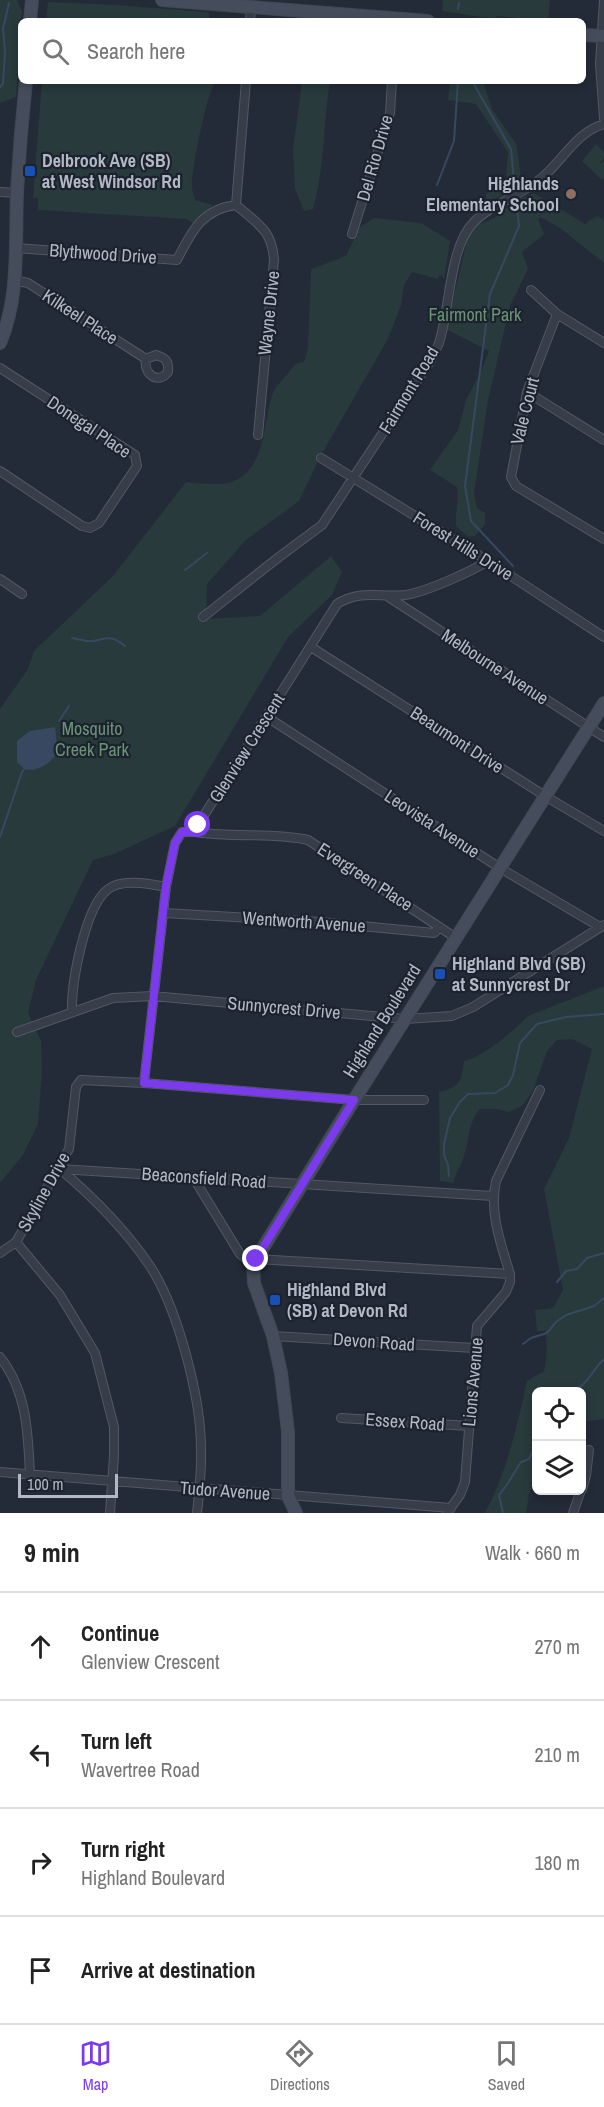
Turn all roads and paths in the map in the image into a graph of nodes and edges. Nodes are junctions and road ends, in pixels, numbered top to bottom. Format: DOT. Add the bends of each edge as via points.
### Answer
graph roads {
  1 [pos="32,0"];
  2 [pos="162,0"];
  3 [pos="604,0"];
  4 [pos="251,8"];
  5 [pos="30,18"];
  6 [pos="250,18"];
  7 [pos="383,18"];
  8 [pos="586,35"];
  9 [pos="602,36"];
  10 [pos="26,84"];
  11 [pos="246,84"];
  12 [pos="392,84"];
  13 [pos="604,119"];
  14 [pos="604,124"];
  15 [pos="0,192"];
  16 [pos="17,193"];
  17 [pos="236,206"];
  18 [pos="352,234"];
  19 [pos="16,248"];
  20 [pos="13,280"];
  21 [pos="531,290"];
  22 [pos="557,314"];
  23 [pos="0,343"];
  24 [pos="604,343"];
  25 [pos="146,359"];
  26 [pos="0,368"];
  27 [pos="527,392"];
  28 [pos="258,435"];
  29 [pos="604,440"];
  30 [pos="321,458"];
  31 [pos="0,471"];
  32 [pos="355,478"];
  33 [pos="604,539"];
  34 [pos="488,561"];
  35 [pos="0,579"];
  36 [pos="22,594"];
  37 [pos="386,596"];
  38 [pos="203,617"];
  39 [pos="604,637"];
  40 [pos="310,647"];
  41 [pos="604,703"];
  42 [pos="267,717"];
  43 [pos="589,727"];
  44 [pos="604,737"];
  45 [pos="545,796"];
  46 [pos="604,831"];
  47 [pos="195,832"];
  48 [pos="500,868"];
  49 [pos="166,886"];
  50 [pos="164,913"];
  51 [pos="602,926"];
  52 [pos="440,927"];
  53 [pos="456,938"];
  54 [pos="153,996"];
  55 [pos="72,1012"];
  56 [pos="405,1019"];
  57 [pos="17,1032"];
  58 [pos="144,1083"];
  59 [pos="540,1090"];
  60 [pos="354,1100"];
  61 [pos="424,1100"];
  62 [pos="60,1169"];
  63 [pos="193,1177"];
  64 [pos="302,1184"];
  65 [pos="493,1196"];
  66 [pos="16,1242"];
  67 [pos="0,1253"];
  68 [pos="255,1262"];
  69 [pos="510,1274"];
  70 [pos="273,1336"];
  71 [pos="474,1348"];
  72 [pos="0,1357"];
  73 [pos="340,1418"];
  74 [pos="469,1426"];
  75 [pos="589,1450"];
  76 [pos="0,1472"];
  77 [pos="30,1474"];
  78 [pos="586,1476"];
  79 [pos="112,1482"];
  80 [pos="199,1489"];
  81 [pos="580,1495"];
  82 [pos="288,1496"];
  83 [pos="449,1511"];
  84 [pos="575,1512"];
  85 [pos="110,1513"];
  86 [pos="197,1513"];
  87 [pos="296,1513"];
  1 -- 5 [label="street"];
  2 -- 4 [label="street"];
  3 -- 9 [label="street"];
  4 -- 6 [label="street"];
  4 -- 7 [label="street"];
  8 -- 9 [label="street"];
  9 -- 13 [label="street" via="600,80"];
  10 -- 16 [label="street"];
  11 -- 17 [label="street"];
  12 -- 18 [label="street, Del Rio Drive" via="390,113"];
  14 -- 32 [label="street, Fairmont Road" via="585,134 543,178 480,216 468,229 431,360"];
  15 -- 16 [label="street"];
  16 -- 19 [label="street"];
  17 -- 19 [label="street, Blythwood Drive" via="206,216 191,232 177,260"];
  17 -- 28 [label="street, Wayne Drive" via="265,230 273,245"];
  19 -- 20 [label="street"];
  20 -- 23 [label="street" via="9,319"];
  20 -- 25 [label="street, Kilkeel Place" via="28,283"];
  21 -- 22 [label="street"];
  22 -- 24 [label="street"];
  22 -- 27 [label="street, Vale Court"];
  26 -- 31 [label="street, Donegal Place" via="135,455 137,466 99,523 90,528"];
  27 -- 29 [label="street"];
  27 -- 33 [label="street, Vale Court" via="511,477 516,486"];
  30 -- 32 [label="street, Forest Hills Drive"];
  32 -- 34 [label="street, Forest Hills Drive"];
  32 -- 38 [label="street, Fairmont Road" via="322,525"];
  34 -- 37 [label="street, Glenview Crescent" via="470,572 408,594"];
  34 -- 39 [label="street, Forest Hills Drive"];
  35 -- 36 [label="street"];
  37 -- 40 [label="street, Glenview Crescent" via="347,597 337,604"];
  37 -- 43 [label="street, Melbourne Avenue"];
  40 -- 42 [label="street, Glenview Crescent"];
  40 -- 45 [label="street, Beaumont Drive"];
  41 -- 43 [label="street, Highland Boulevard"];
  42 -- 47 [label="street, Glenview Crescent"];
  42 -- 48 [label="street, Leovista Avenue"];
  43 -- 44 [label="street, Melbourne Avenue"];
  43 -- 45 [label="street, Highland Boulevard"];
  45 -- 46 [label="street, Beaumont Drive"];
  45 -- 48 [label="street, Highland Boulevard"];
  47 -- 49 [label="street, Glenview Crescent" via="182,832 175,843"];
  47 -- 52 [label="street, Evergreen Place" via="308,840"];
  48 -- 51 [label="street, Leovista Avenue"];
  48 -- 53 [label="street, Highland Boulevard"];
  49 -- 50 [label="street, Glenview Crescent"];
  49 -- 55 [label="street" via="123,884 108,889 90,914 71,993"];
  50 -- 52 [label="street, Wentworth Avenue" via="434,933"];
  50 -- 54 [label="street, Glenview Crescent"];
  51 -- 56 [label="street, Sunnycrest Drive" via="473,1007 452,1016"];
  52 -- 53 [label="street, Evergreen Place"];
  53 -- 56 [label="street, Highland Boulevard"];
  54 -- 55 [label="street, Sunnycrest Drive" via="112,998"];
  54 -- 56 [label="street, Sunnycrest Drive"];
  54 -- 58 [label="street, Glenview Crescent"];
  55 -- 57 [label="street, Sunnycrest Drive"];
  56 -- 60 [label="street, Highland Boulevard"];
  58 -- 60 [label="street"];
  58 -- 62 [label="street, Skyline Drive" via="81,1080 76,1087 69,1149"];
  59 -- 65 [label="street" via="496,1181"];
  60 -- 61 [label="street"];
  60 -- 64 [label="street, Highland Boulevard"];
  62 -- 63 [label="street, Beaconsfield Road"];
  62 -- 66 [label="street, Skyline Drive"];
  62 -- 80 [label="street" via="92,1196 130,1241 150,1267 164,1295 181,1335 199,1409"];
  63 -- 64 [label="street, Beaconsfield Road"];
  63 -- 68 [label="street" via="240,1254"];
  64 -- 65 [label="street, Beaconsfield Road"];
  64 -- 68 [label="street, Highland Boulevard"];
  65 -- 69 [label="street"];
  66 -- 67 [label="street, Skyline Drive"];
  66 -- 79 [label="street" via="60,1294 95,1353 114,1427"];
  68 -- 69 [label="street" via="274,1259"];
  68 -- 70 [label="street" via="254,1283"];
  69 -- 71 [label="street, Lions Avenue" via="506,1292 477,1326"];
  70 -- 71 [label="street, Devon Road"];
  70 -- 82 [label="street" via="288,1432"];
  71 -- 74 [label="street, Lions Avenue"];
  72 -- 77 [label="street" via="23,1405"];
  73 -- 74 [label="street, Essex Road"];
  74 -- 83 [label="street, Lions Avenue" via="465,1482"];
  75 -- 78 [label="street"];
  76 -- 77 [label="street, Tudor Avenue"];
  77 -- 79 [label="street, Tudor Avenue"];
  79 -- 80 [label="street, Tudor Avenue"];
  79 -- 85 [label="street"];
  80 -- 82 [label="street, Tudor Avenue"];
  80 -- 86 [label="street"];
  81 -- 84 [label="street"];
  82 -- 83 [label="street, Tudor Avenue"];
  82 -- 87 [label="street"];
}
